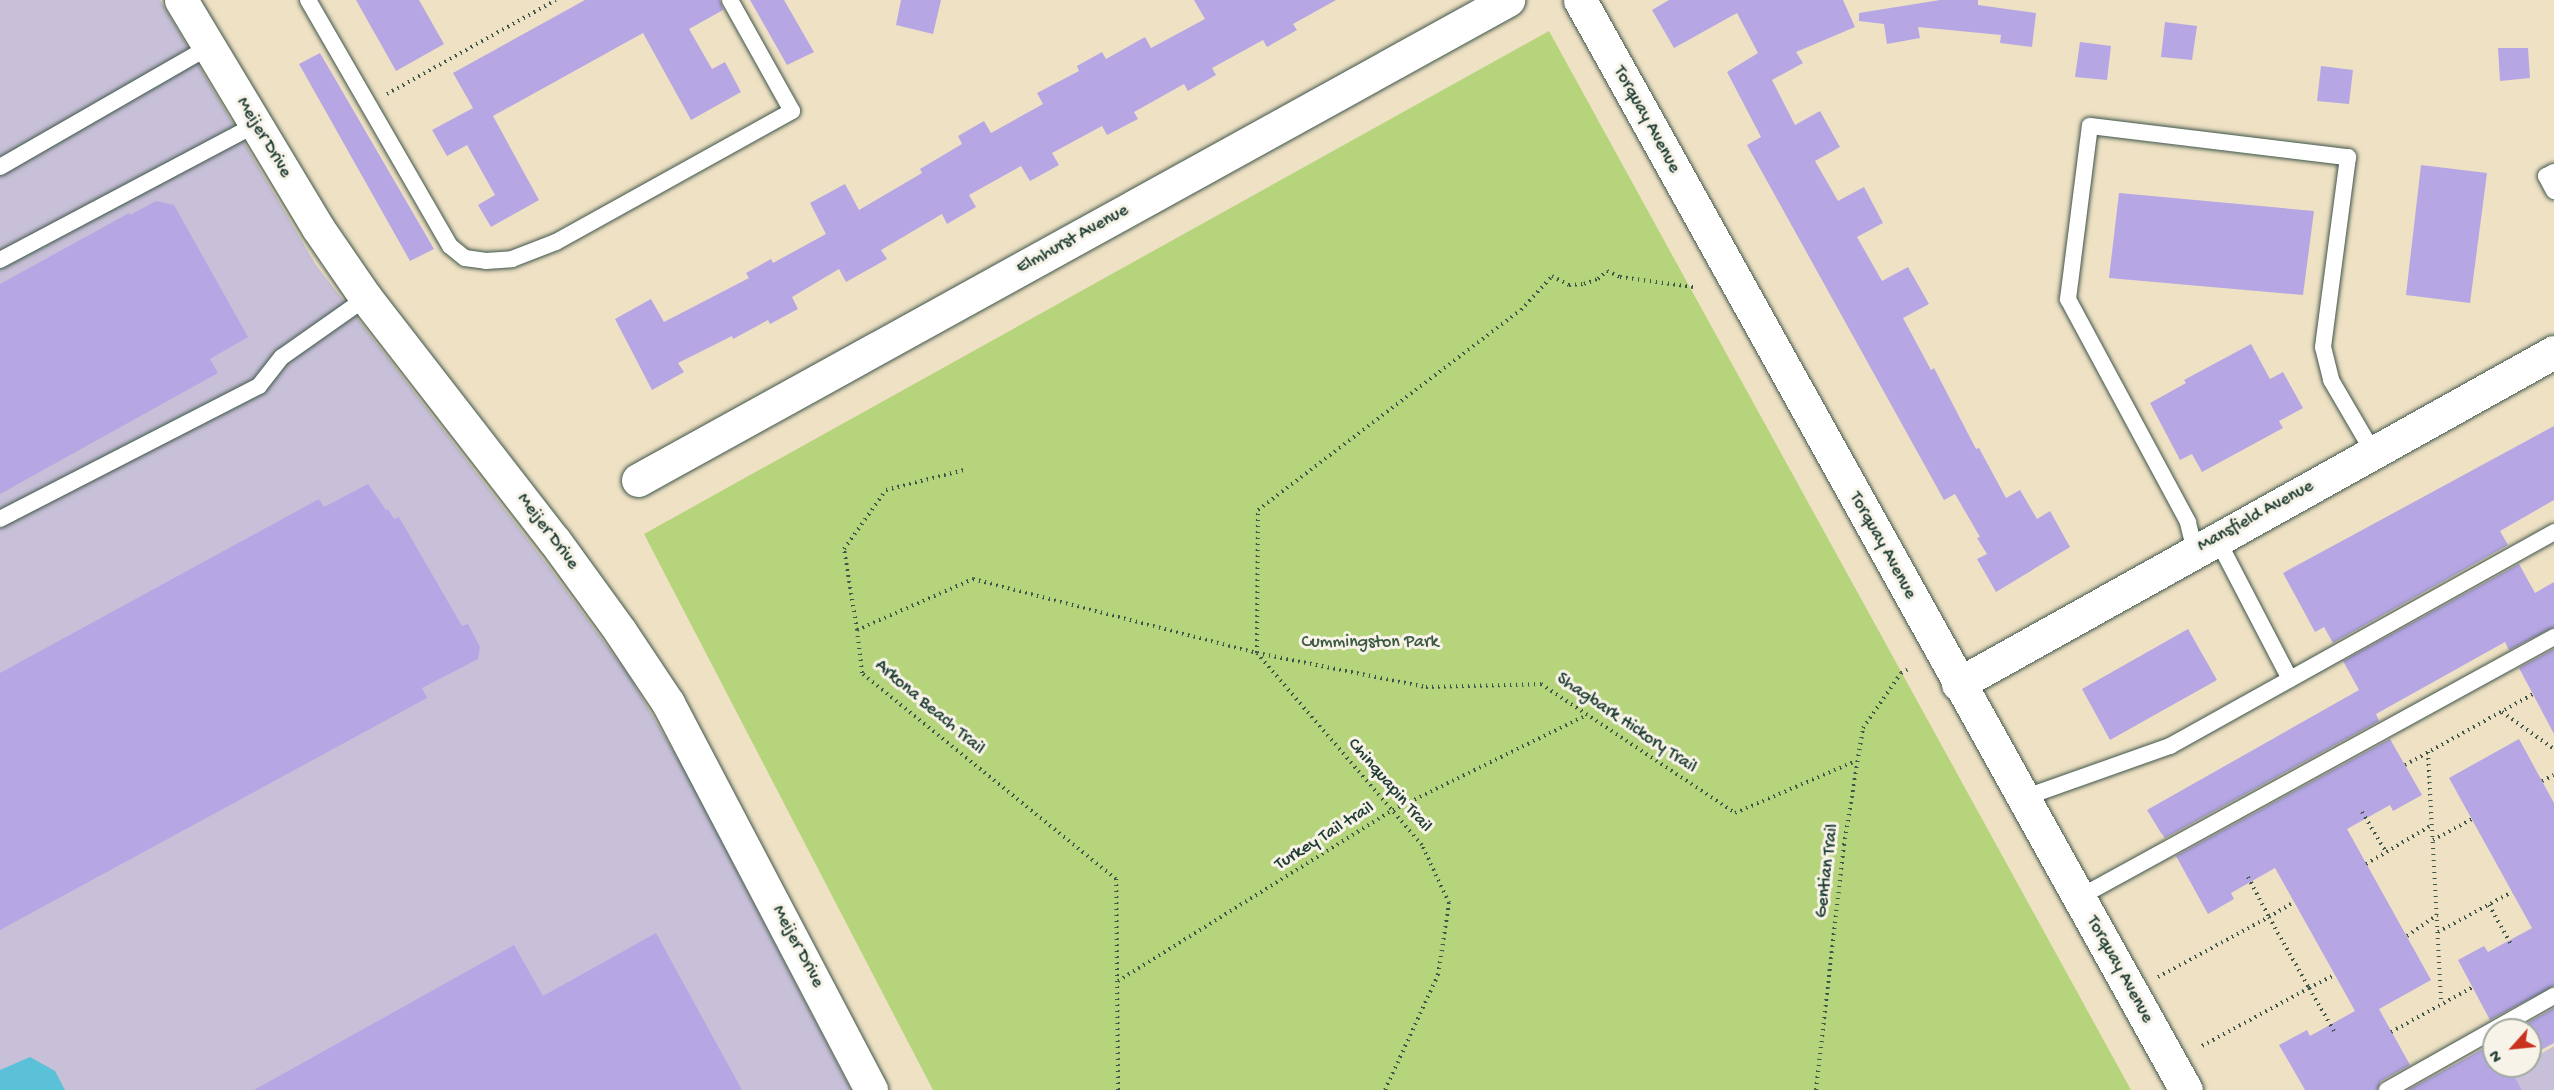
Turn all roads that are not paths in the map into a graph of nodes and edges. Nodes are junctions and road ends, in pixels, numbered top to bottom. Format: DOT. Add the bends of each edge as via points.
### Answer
graph roads {
  1 [pos="181,0"];
  2 [pos="308,0"];
  3 [pos="730,0"];
  4 [pos="1508,0"];
  5 [pos="1580,0"];
  6 [pos="209,47"];
  7 [pos="255,125"];
  8 [pos="0,167"];
  9 [pos="2554,172"];
  10 [pos="2554,190"];
  11 [pos="0,260"];
  12 [pos="366,298"];
  13 [pos="2554,352"];
  14 [pos="2373,452"];
  15 [pos="638,480"];
  16 [pos="0,519"];
  17 [pos="2554,532"];
  18 [pos="2206,545"];
  19 [pos="2554,637"];
  20 [pos="2290,679"];
  21 [pos="1958,684"];
  22 [pos="2023,798"];
  23 [pos="2078,898"];
  24 [pos="2554,996"];
  25 [pos="872,1090"];
  26 [pos="2186,1090"];
  27 [pos="2387,1090"];
  1 -- 6 [label="street, Meijer Drive"];
  2 -- 3 [label="lane" via="446,239 457,252 475,260 512,259 556,242 792,111"];
  4 -- 15 [label="street, Elmhurst Avenue"];
  5 -- 21 [label="street, Torquay Avenue"];
  6 -- 7 [label="street, Meijer Drive"];
  6 -- 8 [label="lane"];
  7 -- 11 [label="lane"];
  7 -- 12 [label="street, Meijer Drive"];
  9 -- 10 [label="lane" via="2546,176"];
  12 -- 16 [label="lane" via="282,357 259,386"];
  12 -- 25 [label="street, Meijer Drive" via="554,540 668,703"];
  13 -- 14 [label="street, Mansfield Avenue"];
  14 -- 18 [label="street, Mansfield Avenue"];
  14 -- 18 [label="lane" via="2331,380 2323,347 2348,157 2090,126 2068,299 2188,522"];
  17 -- 20 [label="lane"];
  18 -- 20 [label="lane"];
  18 -- 21 [label="street, Mansfield Avenue"];
  19 -- 23 [label="lane"];
  20 -- 22 [label="lane" via="2170,746"];
  21 -- 22 [label="street, Torquay Avenue"];
  22 -- 23 [label="street, Torquay Avenue"];
  23 -- 26 [label="street, Torquay Avenue"];
  24 -- 27 [label="lane"];
}
